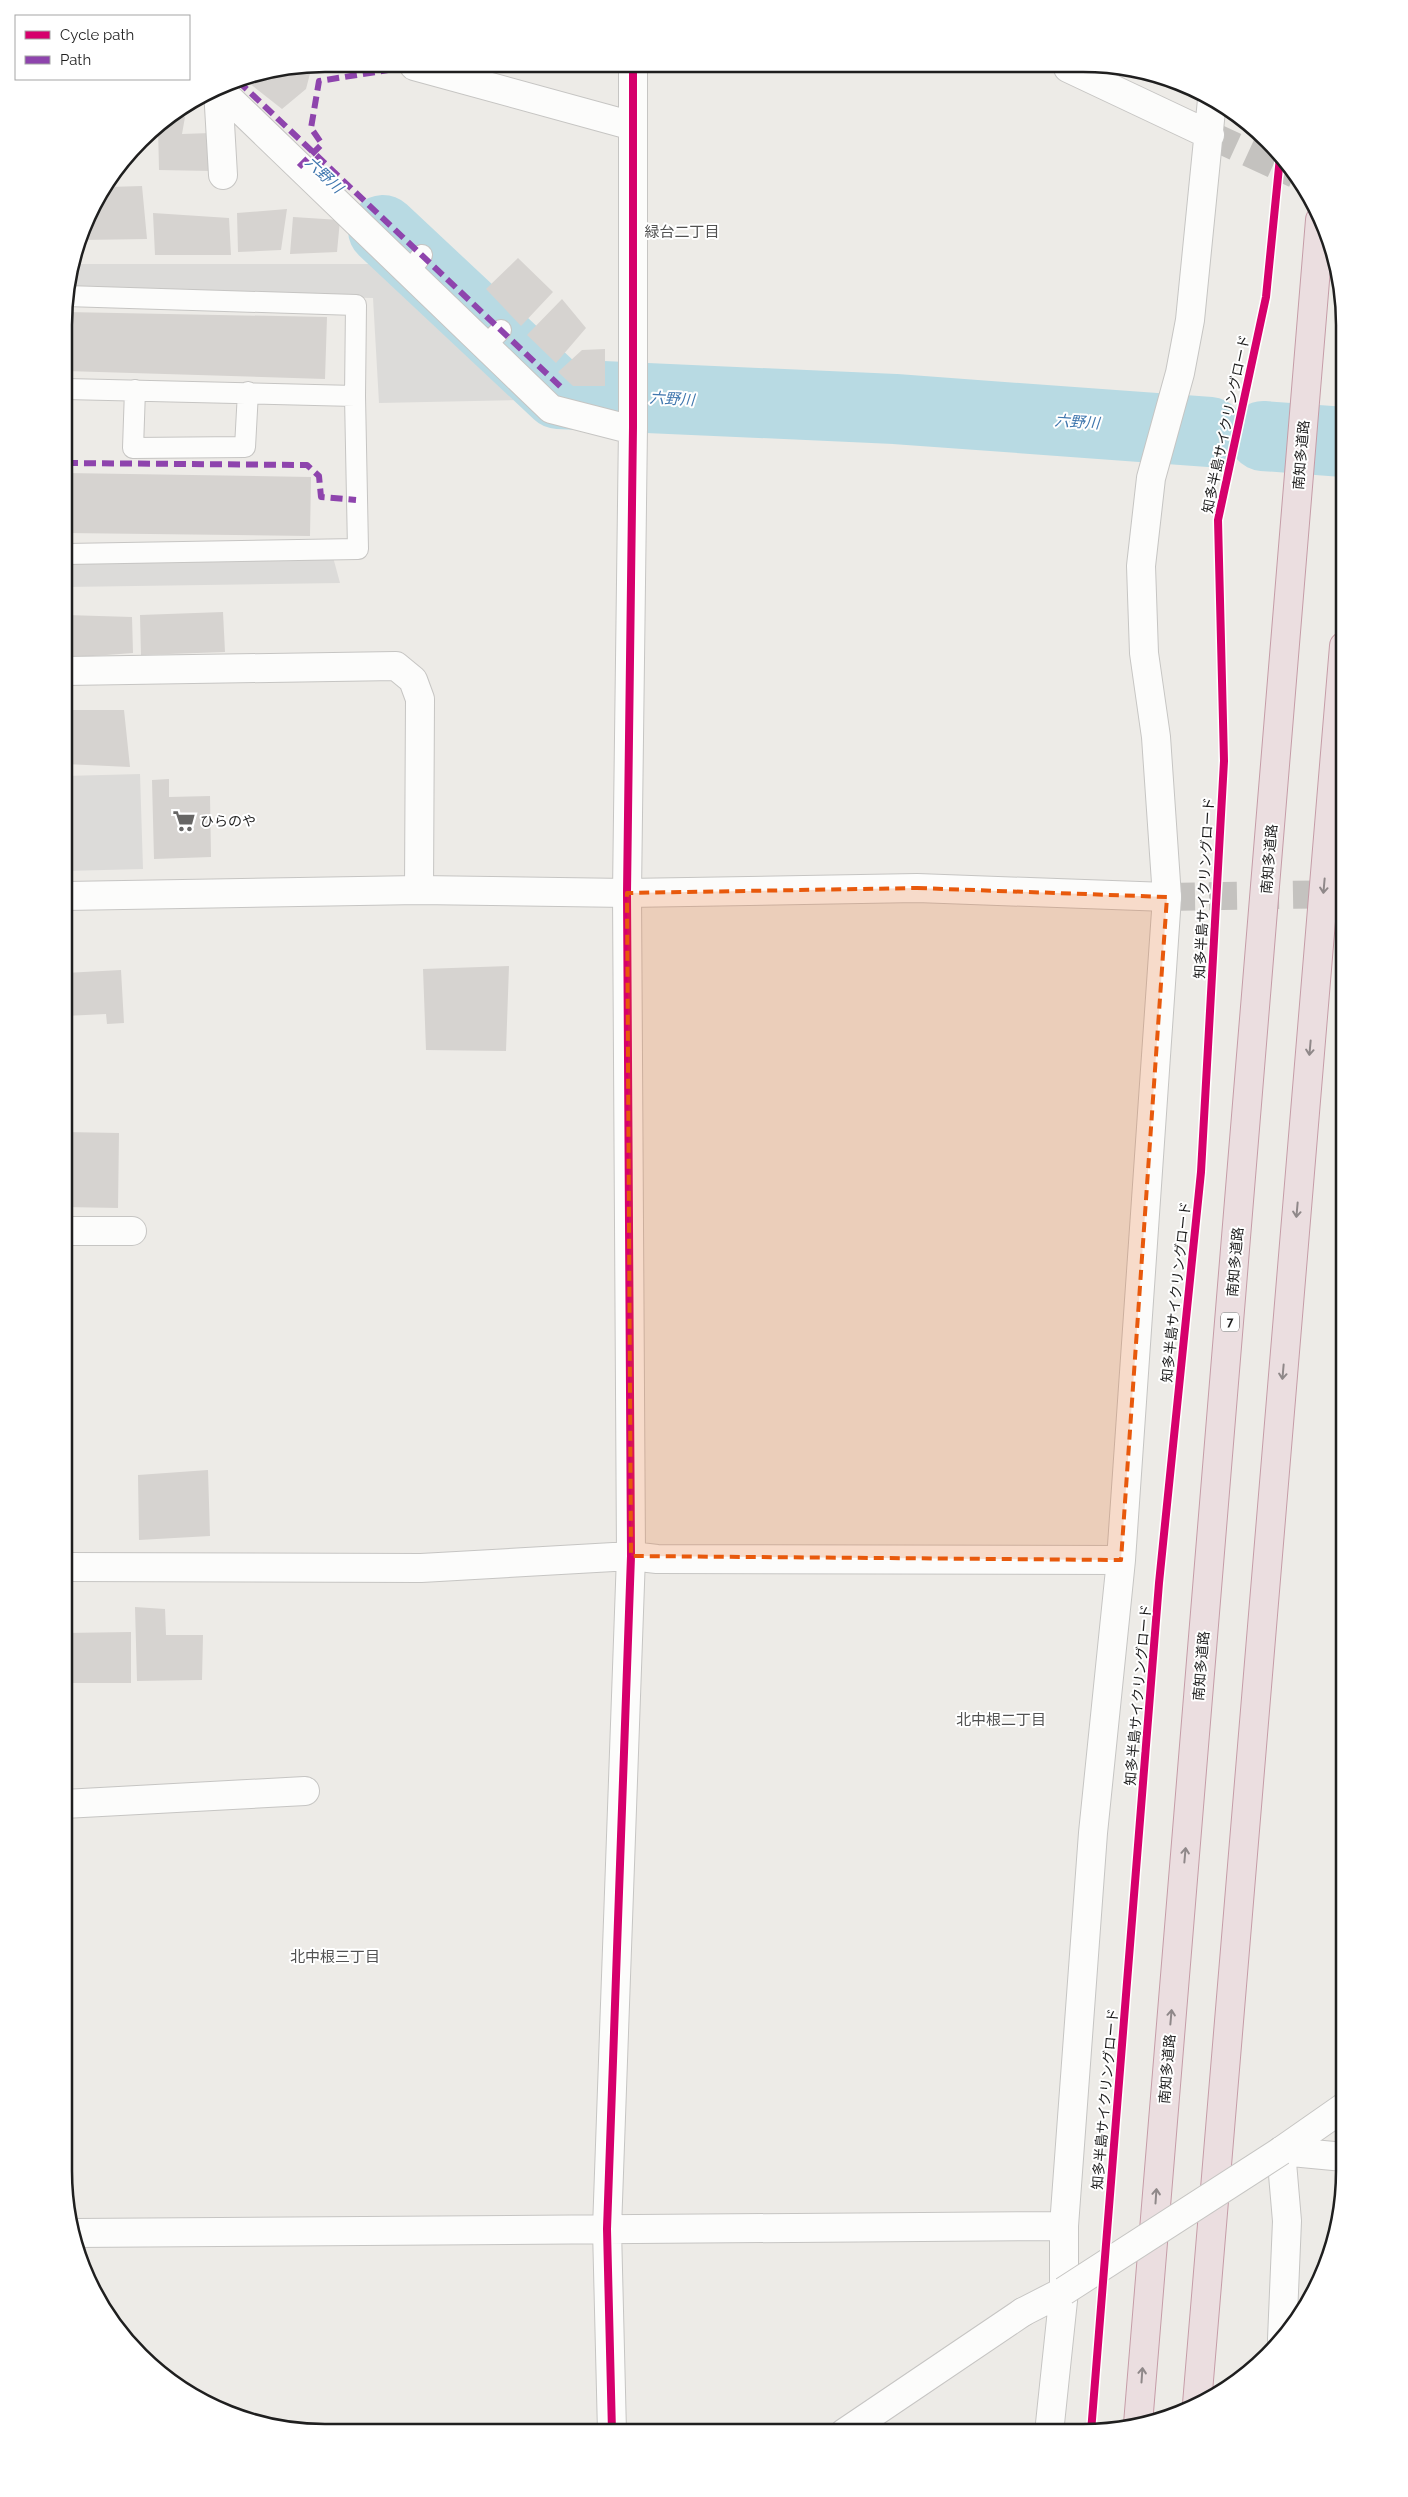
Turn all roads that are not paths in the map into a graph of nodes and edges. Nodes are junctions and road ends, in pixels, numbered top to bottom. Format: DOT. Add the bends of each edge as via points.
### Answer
graph roads {
  1 [pos="436,72"];
  2 [pos="633,72"];
  3 [pos="1076,72"];
  4 [pos="224,94"];
  5 [pos="218,96"];
  6 [pos="1212,108"];
  7 [pos="633,126"];
  8 [pos="1210,135"];
  9 [pos="223,175"];
  10 [pos="1319,235"];
  11 [pos="74,296"];
  12 [pos="72,389"];
  13 [pos="135,390"];
  14 [pos="248,392"];
  15 [pos="355,396"];
  16 [pos="633,429"];
  17 [pos="72,554"];
  18 [pos="72,671"];
  19 [pos="1336,742"];
  20 [pos="420,890"];
  21 [pos="627,893"];
  22 [pos="72,896"];
  23 [pos="1167,897"];
  24 [pos="72,1231"];
  25 [pos="132,1231"];
  26 [pos="631,1556"];
  27 [pos="1121,1560"];
  28 [pos="72,1566"];
  29 [pos="305,1791"];
  30 [pos="72,1804"];
  31 [pos="1336,2114"];
  32 [pos="1282,2151"];
  33 [pos="1336,2156"];
  34 [pos="1064,2226"];
  35 [pos="607,2229"];
  36 [pos="80,2233"];
  37 [pos="1064,2291"];
  38 [pos="1283,2327"];
  39 [pos="1198,2397"];
  40 [pos="1138,2418"];
  41 [pos="612,2424"];
  42 [pos="857,2424"];
  43 [pos="1049,2424"];
  1 -- 7 [label="street"];
  2 -- 7 [label="street"];
  3 -- 8 [label="street"];
  4 -- 16 [label="street" via="493,338 551,409"];
  5 -- 9 [label="street"];
  6 -- 8 [label="street"];
  7 -- 16 [label="street"];
  8 -- 23 [label="street" via="1190,320 1180,373 1151,478 1141,566 1144,653 1156,737"];
  40 -- 10 [label="highway, 南知多道路 / 7, one-way"];
  11 -- 15 [label="lane" via="356,305"];
  12 -- 13 [label="lane"];
  13 -- 14 [label="lane"];
  13 -- 14 [label="lane" via="133,448 245,447"];
  14 -- 15 [label="lane"];
  15 -- 17 [label="lane" via="358,549"];
  16 -- 21 [label="street"];
  18 -- 20 [label="street" via="396,666 413,680 420,699"];
  19 -- 39 [label="highway, one-way"];
  20 -- 21 [label="street"];
  20 -- 22 [label="street"];
  21 -- 23 [label="street" via="917,888"];
  21 -- 26 [label="street"];
  23 -- 27 [label="street"];
  24 -- 25 [label="street"];
  26 -- 27 [label="street" via="657,1559"];
  26 -- 28 [label="street" via="421,1568"];
  26 -- 35 [label="street"];
  27 -- 34 [label="street" via="1093,1833"];
  29 -- 30 [label="street"];
  31 -- 32 [label="street"];
  32 -- 33 [label="street"];
  32 -- 37 [label="street, bridge"];
  32 -- 38 [label="street" via="1287,2221"];
  34 -- 35 [label="street"];
  34 -- 37 [label="street"];
  35 -- 36 [label="street"];
  35 -- 41 [label="street"];
  37 -- 42 [label="street" via="1023,2312"];
  37 -- 43 [label="street"];
}
